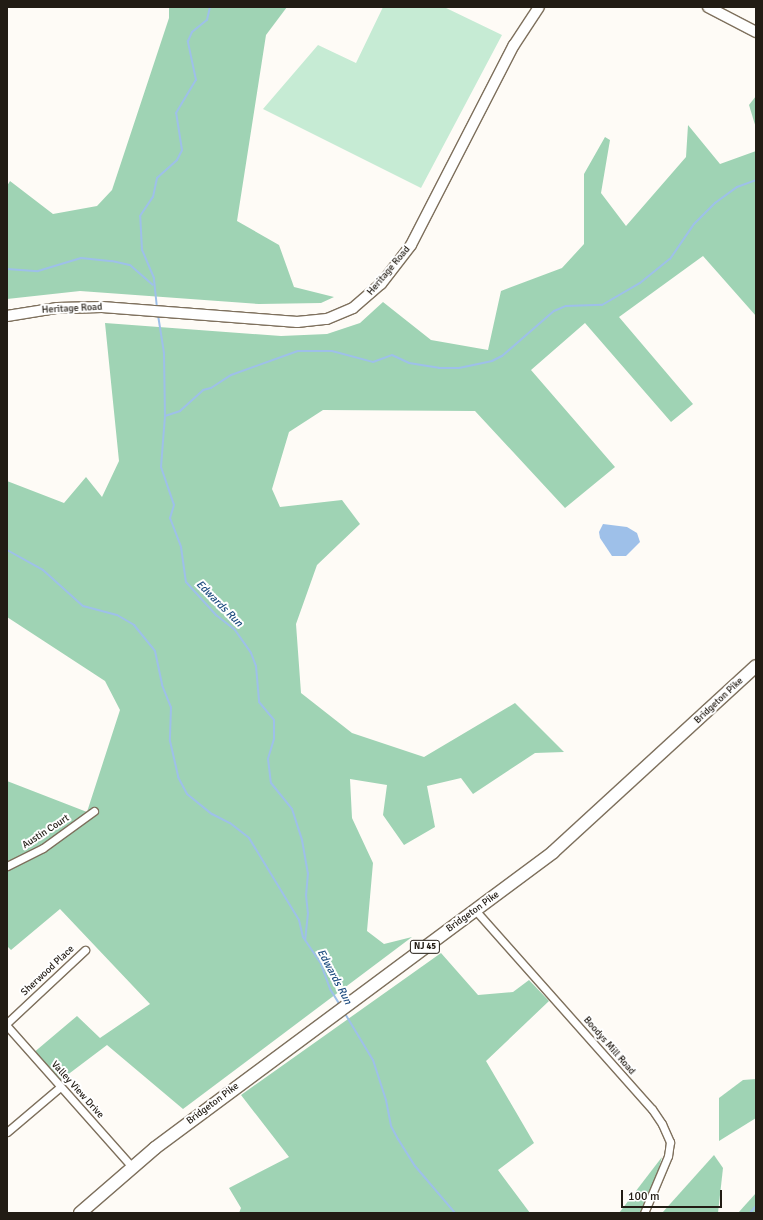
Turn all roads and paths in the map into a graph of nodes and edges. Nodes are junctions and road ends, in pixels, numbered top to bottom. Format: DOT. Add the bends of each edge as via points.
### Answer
graph roads {
  1 [pos="539,7"];
  2 [pos="708,7"];
  3 [pos="756,32"];
  4 [pos="7,316"];
  5 [pos="756,666"];
  6 [pos="94,811"];
  7 [pos="7,866"];
  8 [pos="476,911"];
  9 [pos="85,950"];
  10 [pos="7,1023"];
  11 [pos="7,1026"];
  12 [pos="60,1087"];
  13 [pos="7,1132"];
  14 [pos="132,1166"];
  15 [pos="80,1213"];
  16 [pos="644,1213"];
  1 -- 4 [label="street, Heritage Road" via="514,45 416,237 388,276 360,304 338,316 308,321 74,307"];
  2 -- 3 [label="street"];
  5 -- 8 [label="main road, Bridgeton Pike / NJ 45" via="572,837"];
  6 -- 7 [label="street, Austin Court" via="43,848"];
  8 -- 14 [label="main road, Bridgeton Pike / NJ 45" via="229,1091"];
  8 -- 16 [label="street, Boodys Mill Road" via="652,1109 662,1124 670,1142 668,1156"];
  9 -- 10 [label="street, Sherwood Place"];
  11 -- 12 [label="street, Valley View Drive"];
  12 -- 13 [label="street"];
  12 -- 14 [label="street, Valley View Drive"];
  14 -- 15 [label="main road, Bridgeton Pike / NJ 45"];
}
